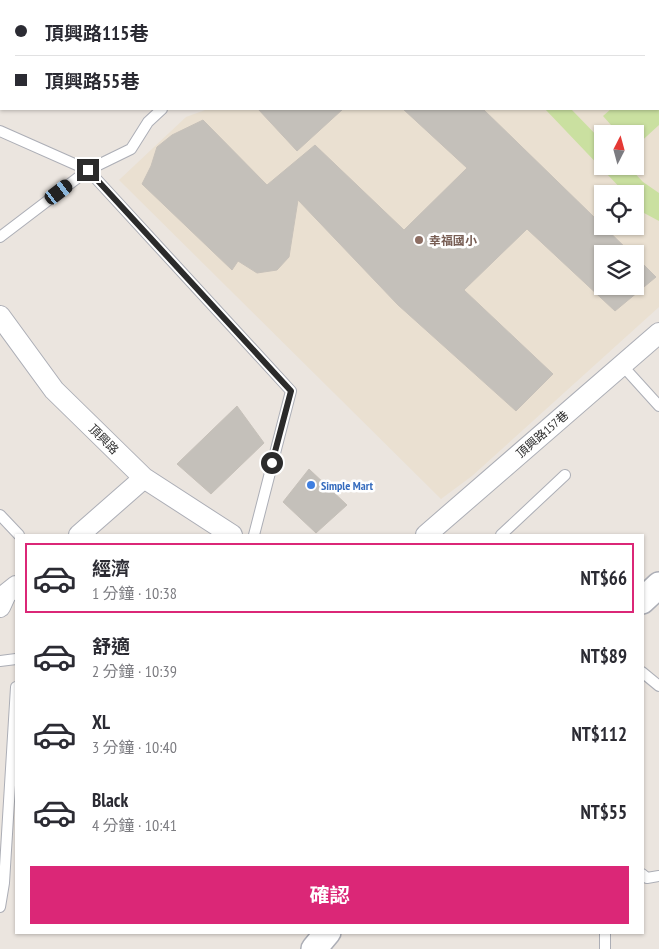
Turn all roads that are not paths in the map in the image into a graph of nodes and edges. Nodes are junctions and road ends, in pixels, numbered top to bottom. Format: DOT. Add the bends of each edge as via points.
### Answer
graph roads {
  1 [pos="161,110"];
  2 [pos="0,130"];
  3 [pos="88,170"];
  4 [pos="0,237"];
  5 [pos="0,316"];
  6 [pos="659,333"];
  7 [pos="621,364"];
  8 [pos="659,406"];
  9 [pos="565,475"];
  10 [pos="144,478"];
  11 [pos="0,515"];
  12 [pos="18,534"];
  13 [pos="80,534"];
  14 [pos="230,534"];
  15 [pos="254,534"];
  16 [pos="427,534"];
  17 [pos="502,534"];
  18 [pos="659,585"];
  19 [pos="15,587"];
  20 [pos="644,600"];
  21 [pos="0,607"];
  22 [pos="15,659"];
  23 [pos="0,661"];
  24 [pos="644,674"];
  25 [pos="659,686"];
  26 [pos="15,701"];
  27 [pos="644,876"];
  28 [pos="659,876"];
  29 [pos="2,883"];
  30 [pos="0,906"];
  31 [pos="326,934"];
  32 [pos="605,934"];
  33 [pos="314,949"];
  34 [pos="606,949"];
  1 -- 3 [label="lane" via="148,122 131,149"];
  2 -- 3 [label="lane"];
  3 -- 4 [label="lane"];
  3 -- 15 [label="lane" via="291,391"];
  5 -- 10 [label="street, 頂興路" via="54,390"];
  6 -- 7 [label="street, 頂興路157巷"];
  7 -- 8 [label="lane"];
  7 -- 16 [label="street, 頂興路157巷"];
  9 -- 17 [label="lane"];
  10 -- 13 [label="street"];
  10 -- 14 [label="street, 頂興路"];
  11 -- 12 [label="lane"];
  18 -- 20 [label="street"];
  19 -- 21 [label="street" via="6,594"];
  22 -- 23 [label="lane"];
  24 -- 25 [label="lane"];
  26 -- 29 [label="lane"];
  27 -- 28 [label="lane"];
  29 -- 30 [label="lane"];
  31 -- 33 [label="street"];
  32 -- 34 [label="lane"];
}
